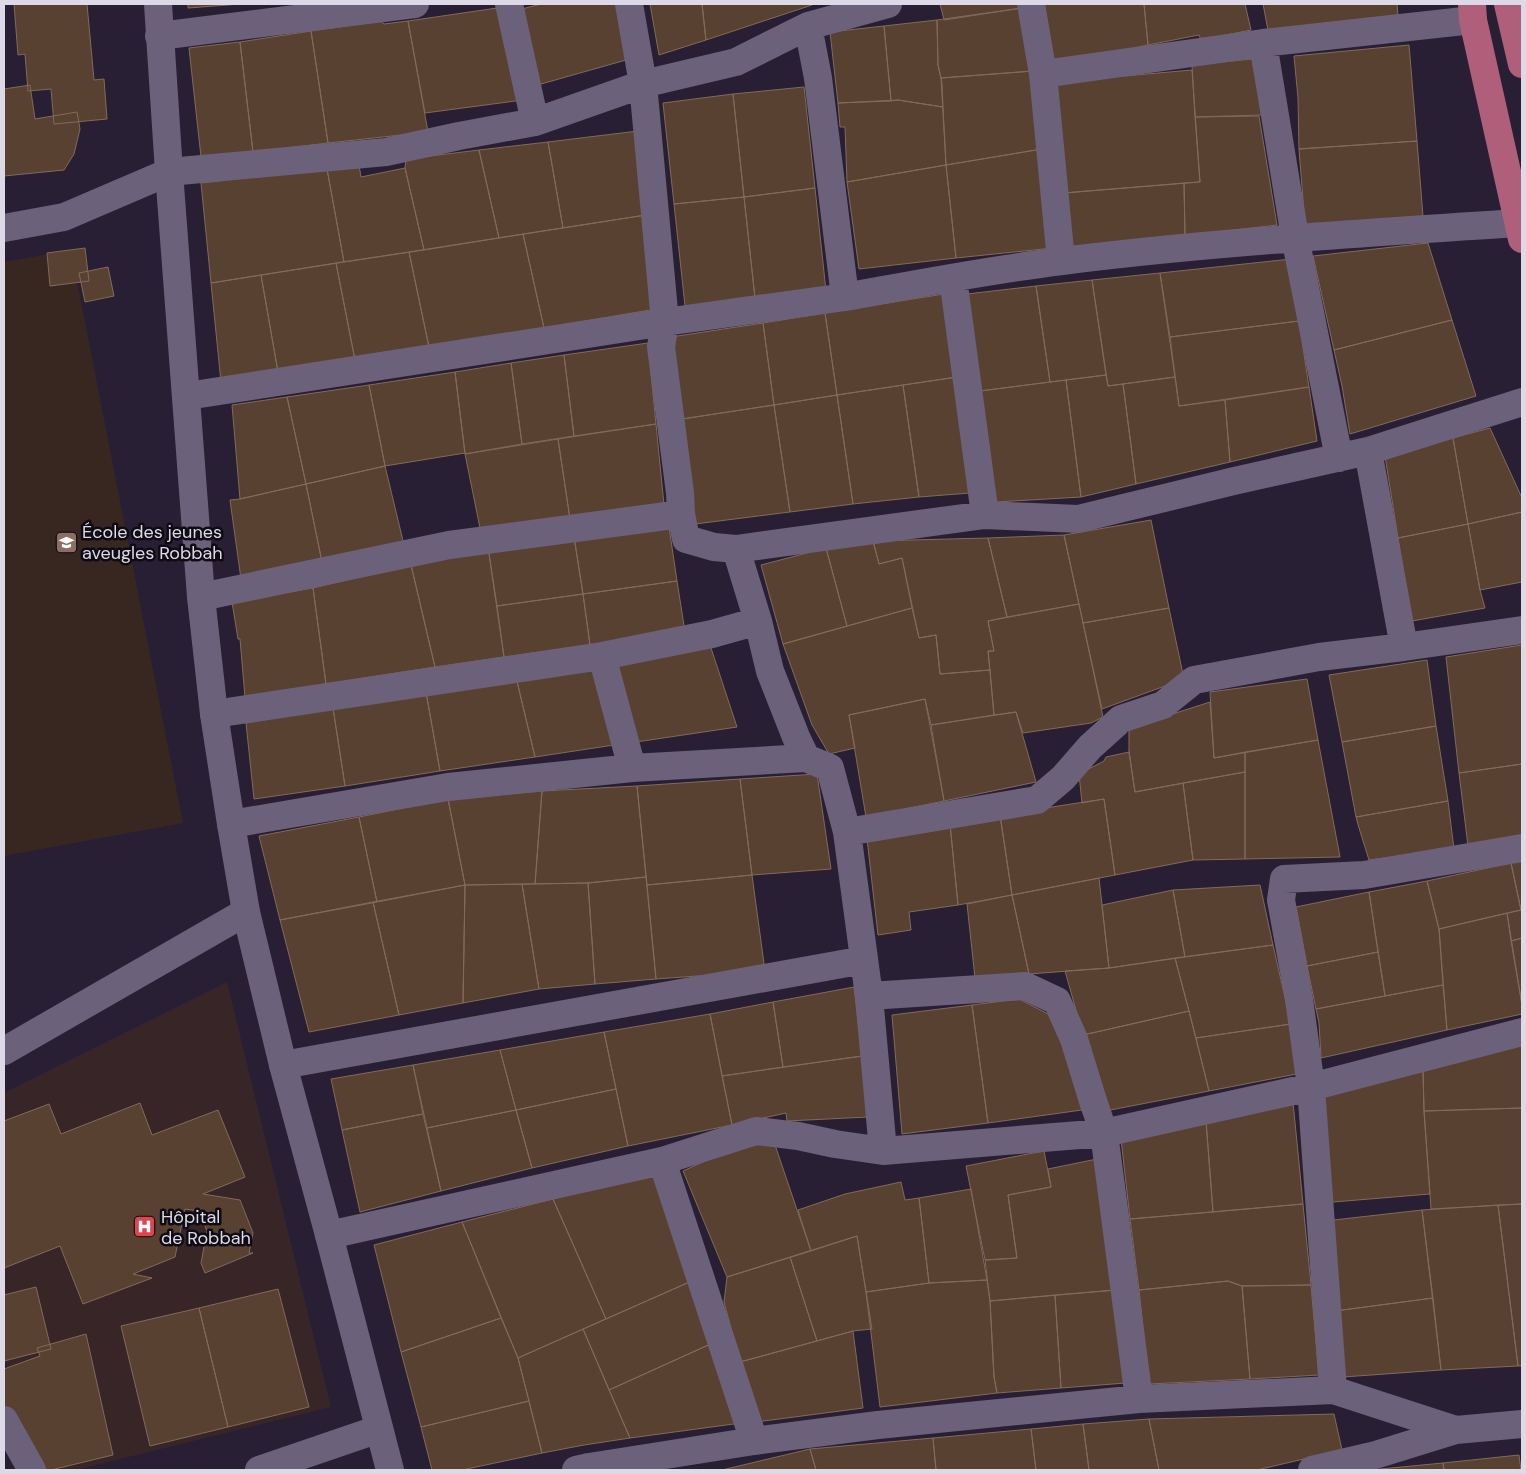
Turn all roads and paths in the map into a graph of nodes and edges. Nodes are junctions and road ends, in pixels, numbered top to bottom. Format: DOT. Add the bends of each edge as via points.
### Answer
graph roads {
  1 [pos="158,4"];
  2 [pos="415,4"];
  3 [pos="509,4"];
  4 [pos="629,4"];
  5 [pos="888,4"];
  6 [pos="1031,4"];
  7 [pos="1508,4"];
  8 [pos="1472,12"];
  9 [pos="808,26"];
  10 [pos="159,36"];
  11 [pos="1263,43"];
  12 [pos="1522,64"];
  13 [pos="1043,74"];
  14 [pos="644,84"];
  15 [pos="535,122"];
  16 [pos="168,172"];
  17 [pos="4,228"];
  18 [pos="1520,231"];
  19 [pos="1295,237"];
  20 [pos="1061,261"];
  21 [pos="953,278"];
  22 [pos="845,298"];
  23 [pos="666,322"];
  24 [pos="187,396"];
  25 [pos="1522,402"];
  26 [pos="1368,451"];
  27 [pos="1339,458"];
  28 [pos="681,514"];
  29 [pos="984,515"];
  30 [pos="736,549"];
  31 [pos="202,597"];
  32 [pos="758,621"];
  33 [pos="1522,630"];
  34 [pos="1404,648"];
  35 [pos="602,656"];
  36 [pos="214,714"];
  37 [pos="806,758"];
  38 [pos="632,768"];
  39 [pos="231,824"];
  40 [pos="847,832"];
  41 [pos="1522,848"];
  42 [pos="246,912"];
  43 [pos="864,960"];
  44 [pos="870,996"];
  45 [pos="1522,1032"];
  46 [pos="4,1051"];
  47 [pos="283,1065"];
  48 [pos="1311,1086"];
  49 [pos="1104,1133"];
  50 [pos="882,1151"];
  51 [pos="662,1161"];
  52 [pos="329,1235"];
  53 [pos="1333,1390"];
  54 [pos="1139,1399"];
  55 [pos="4,1420"];
  56 [pos="1522,1424"];
  57 [pos="379,1429"];
  58 [pos="1456,1430"];
  59 [pos="754,1442"];
  60 [pos="585,1469"];
  61 [pos="32,1470"];
  62 [pos="259,1470"];
  63 [pos="390,1470"];
  64 [pos="1312,1470"];
  1 -- 10 [label="street"];
  2 -- 10 [label="street"];
  3 -- 15 [label="street"];
  4 -- 14 [label="street"];
  5 -- 9 [label="street"];
  6 -- 13 [label="street"];
  7 -- 12 [label="main road"];
  8 -- 11 [label="street"];
  8 -- 18 [label="main road"];
  9 -- 14 [label="street" via="736,62"];
  9 -- 22 [label="street" via="818,78"];
  10 -- 16 [label="street"];
  11 -- 13 [label="street"];
  11 -- 19 [label="street"];
  13 -- 20 [label="street"];
  14 -- 15 [label="street"];
  14 -- 23 [label="street"];
  15 -- 16 [label="street" via="386,152"];
  16 -- 17 [label="street" via="64,216"];
  16 -- 24 [label="street"];
  18 -- 19 [label="street"];
  19 -- 20 [label="street"];
  19 -- 27 [label="street"];
  20 -- 21 [label="street"];
  21 -- 22 [label="street"];
  21 -- 29 [label="street"];
  22 -- 23 [label="street"];
  23 -- 24 [label="street"];
  23 -- 28 [label="street" via="661,347"];
  24 -- 31 [label="street"];
  25 -- 26 [label="street"];
  26 -- 27 [label="street"];
  26 -- 34 [label="street"];
  27 -- 29 [label="street" via="1078,518"];
  28 -- 30 [label="street" via="686,539"];
  28 -- 31 [label="street" via="449,545"];
  29 -- 30 [label="street"];
  30 -- 32 [label="street"];
  31 -- 36 [label="street"];
  32 -- 35 [label="street" via="712,634"];
  32 -- 37 [label="street" via="770,671"];
  33 -- 34 [label="street"];
  34 -- 40 [label="street" via="1319,657 1194,680 1163,705 1121,719 1037,800"];
  35 -- 36 [label="street"];
  35 -- 38 [label="street"];
  36 -- 39 [label="street"];
  37 -- 38 [label="street"];
  37 -- 40 [label="street" via="830,768"];
  38 -- 39 [label="street" via="448,787"];
  39 -- 42 [label="street"];
  40 -- 43 [label="street"];
  41 -- 48 [label="street" via="1364,875 1284,878 1281,900"];
  42 -- 46 [label="street"];
  42 -- 47 [label="street"];
  43 -- 44 [label="street"];
  43 -- 47 [label="street"];
  44 -- 49 [label="street" via="1025,986 1057,1001 1074,1039"];
  44 -- 50 [label="street"];
  45 -- 48 [label="street"];
  47 -- 52 [label="street"];
  48 -- 49 [label="street"];
  48 -- 53 [label="street"];
  49 -- 50 [label="street"];
  49 -- 54 [label="street"];
  50 -- 51 [label="street" via="756,1131"];
  51 -- 52 [label="street"];
  51 -- 59 [label="street"];
  52 -- 57 [label="street"];
  53 -- 54 [label="street"];
  53 -- 58 [label="street"];
  54 -- 59 [label="street" via="878,1425"];
  55 -- 61 [label="street"];
  56 -- 58 [label="street"];
  57 -- 62 [label="street"];
  57 -- 63 [label="street"];
  58 -- 64 [label="street" via="1372,1456"];
  59 -- 60 [label="street"];
}
